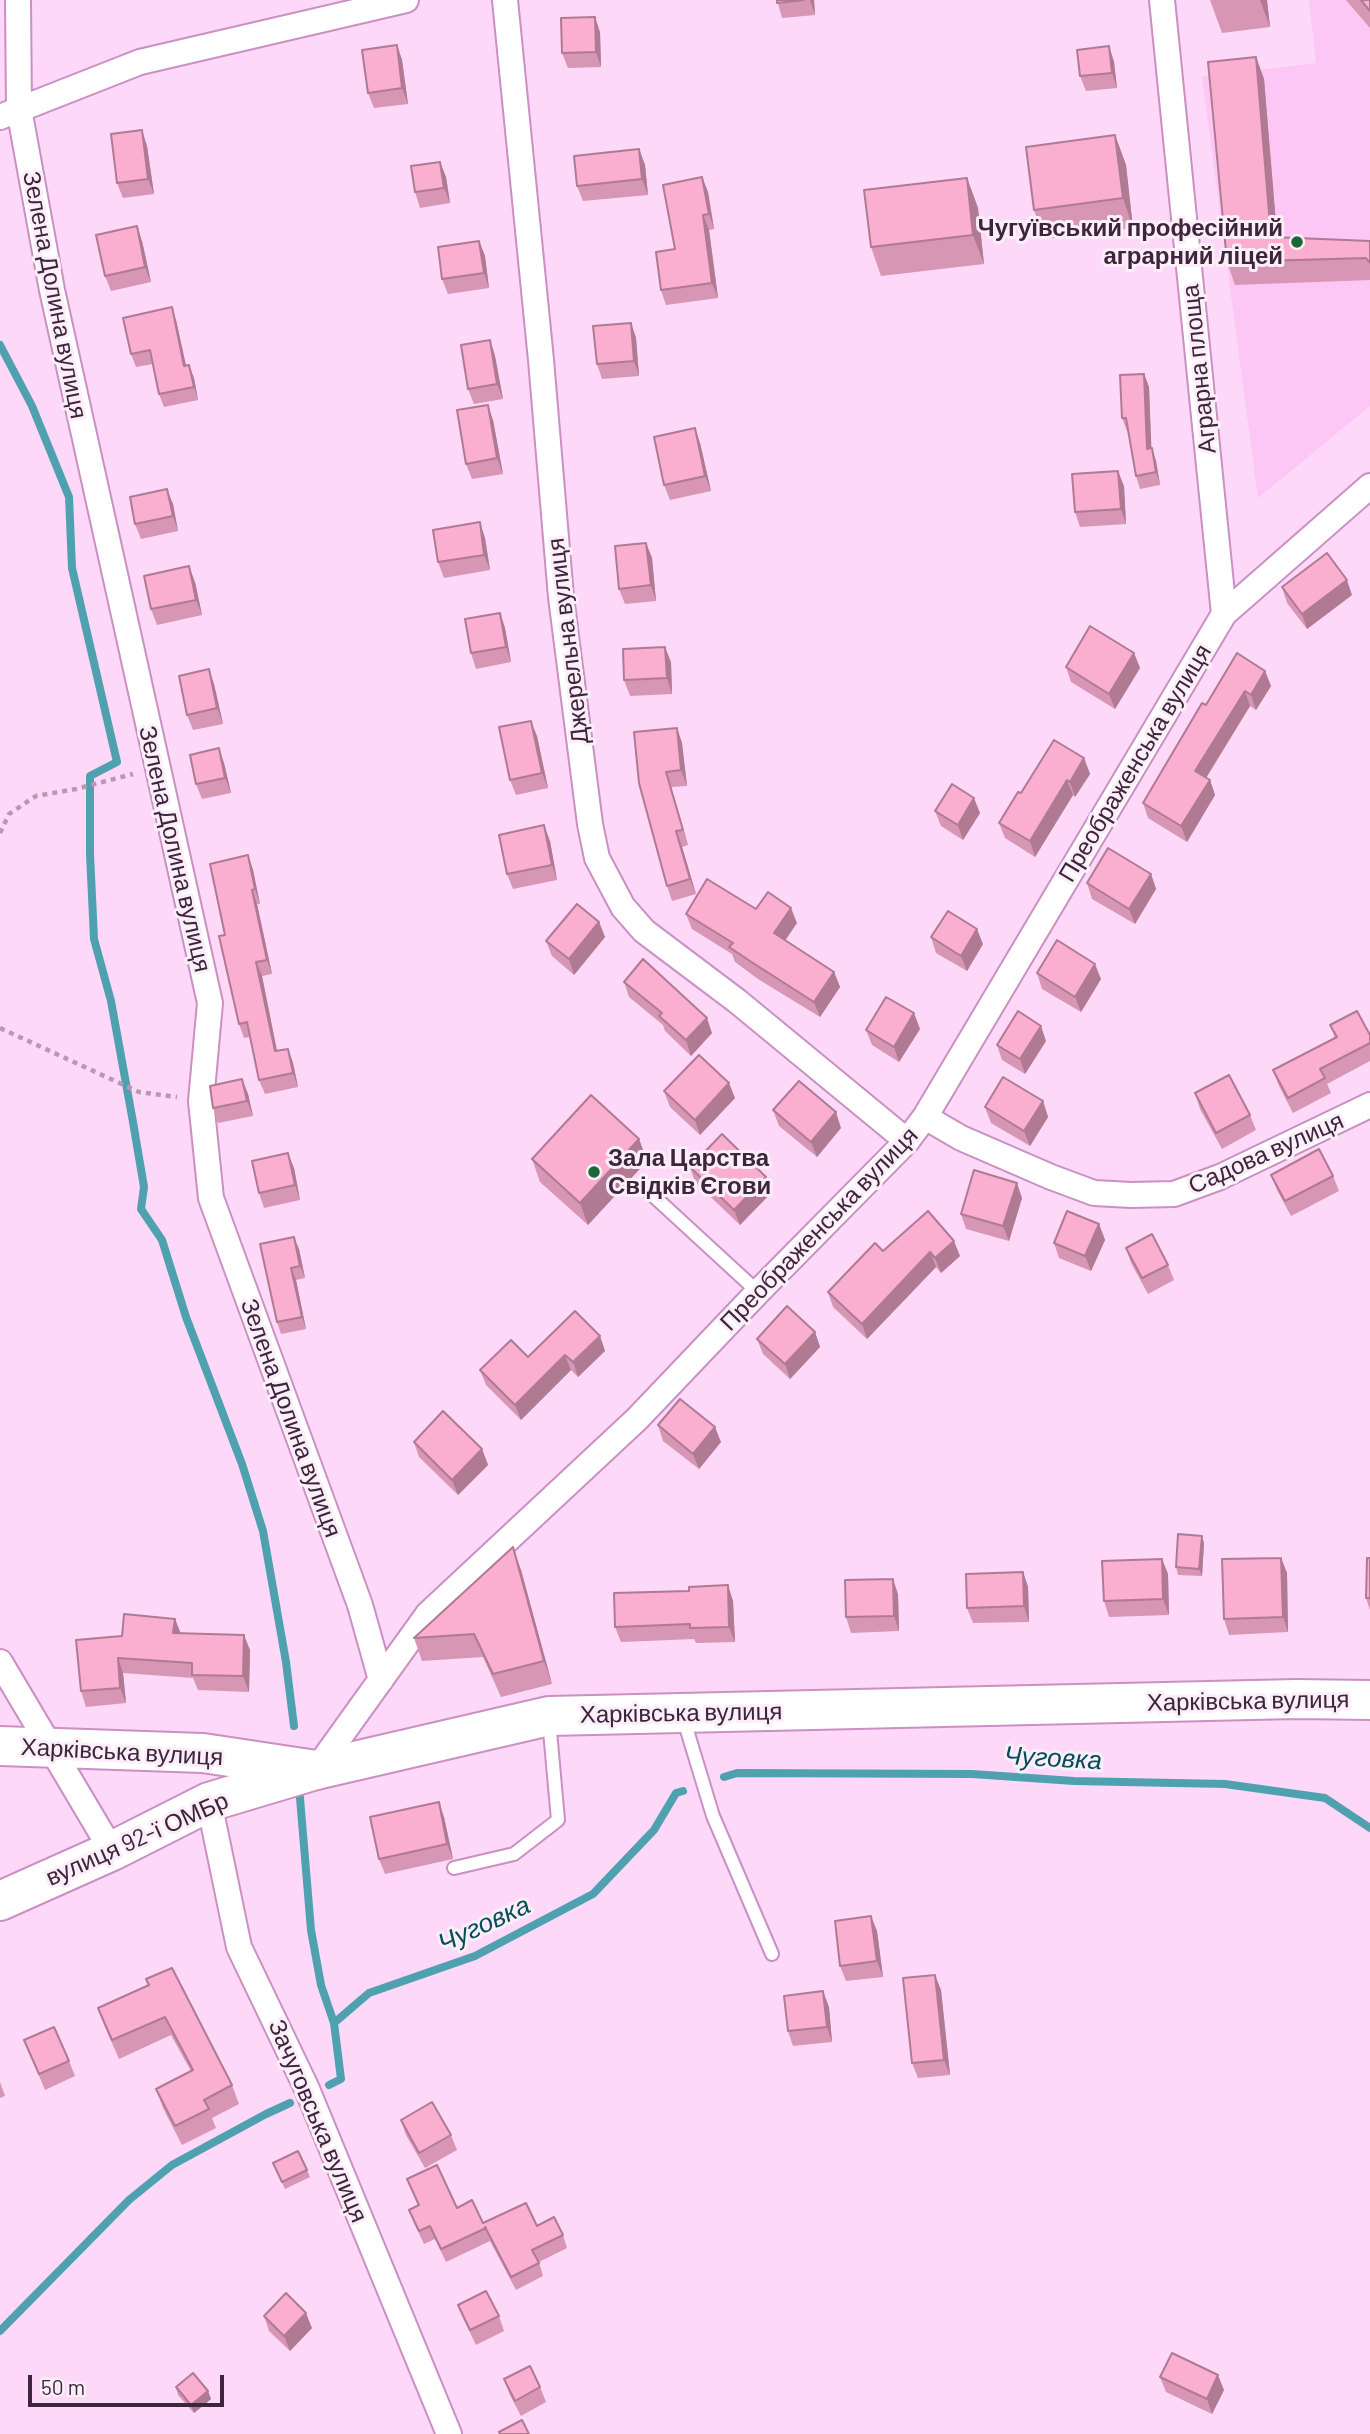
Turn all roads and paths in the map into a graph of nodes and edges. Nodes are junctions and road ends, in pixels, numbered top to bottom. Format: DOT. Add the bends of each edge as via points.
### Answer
graph roads {
  1 [pos="18,0"];
  2 [pos="406,0"];
  3 [pos="505,0"];
  4 [pos="1162,0"];
  5 [pos="9,113"];
  6 [pos="1370,486"];
  7 [pos="1224,614"];
  8 [pos="108,781"];
  9 [pos="0,833"];
  10 [pos="0,1028"];
  11 [pos="201,1101"];
  12 [pos="1370,1105"];
  13 [pos="925,1118"];
  14 [pos="907,1141"];
  15 [pos="646,1189"];
  16 [pos="758,1292"];
  17 [pos="0,1661"];
  18 [pos="381,1680"];
  19 [pos="1370,1700"];
  20 [pos="681,1713"];
  21 [pos="549,1716"];
  22 [pos="0,1746"];
  23 [pos="52,1747"];
  24 [pos="316,1770"];
  25 [pos="209,1802"];
  26 [pos="112,1850"];
  27 [pos="454,1868"];
  28 [pos="0,1901"];
  29 [pos="772,1954"];
  30 [pos="449,2434"];
  1 -- 5 [label="street, Зелена Долина вулиця"];
  2 -- 5 [label="street" via="140,62"];
  3 -- 14 [label="street, Джерельна вулиця" via="561,597 597,858 623,907 644,931"];
  4 -- 7 [label="street, Аграрна площа"];
  5 -- 11 [label="street, Зелена Долина вулиця" via="210,1003"];
  6 -- 7 [label="street, Преображенська вулиця"];
  7 -- 13 [label="street, Преображенська вулиця"];
  8 -- 9 [label="path" via="36,796 9,814"];
  10 -- 11 [label="path" via="139,1092"];
  11 -- 18 [label="street, Зелена Долина вулиця" via="211,1198 360,1605"];
  12 -- 13 [label="street, Садова вулиця" via="1220,1177 1174,1194 1094,1193 972,1143"];
  13 -- 14 [label="street, Преображенська вулиця"];
  14 -- 16 [label="street, Преображенська вулиця"];
  15 -- 16 [label="lane"];
  16 -- 18 [label="street, Преображенська вулиця" via="637,1419 428,1614"];
  17 -- 23 [label="street"];
  18 -- 24 [label="street, Преображенська вулиця"];
  19 -- 20 [label="main road, Харківська вулиця"];
  20 -- 21 [label="main road, Харківська вулиця"];
  20 -- 29 [label="lane" via="713,1816"];
  21 -- 24 [label="main road, Харківська вулиця"];
  21 -- 27 [label="lane" via="558,1820 514,1854"];
  22 -- 23 [label="main road, Харківська вулиця"];
  23 -- 24 [label="main road, Харківська вулиця" via="203,1753"];
  23 -- 26 [label="street"];
  24 -- 25 [label="main road, вулиця 92-ї ОМБр"];
  25 -- 26 [label="main road, вулиця 92-ї ОМБр"];
  25 -- 30 [label="street, Зачуговська вулиця" via="239,1947 307,2089"];
  26 -- 28 [label="main road, вулиця 92-ї ОМБр"];
}
